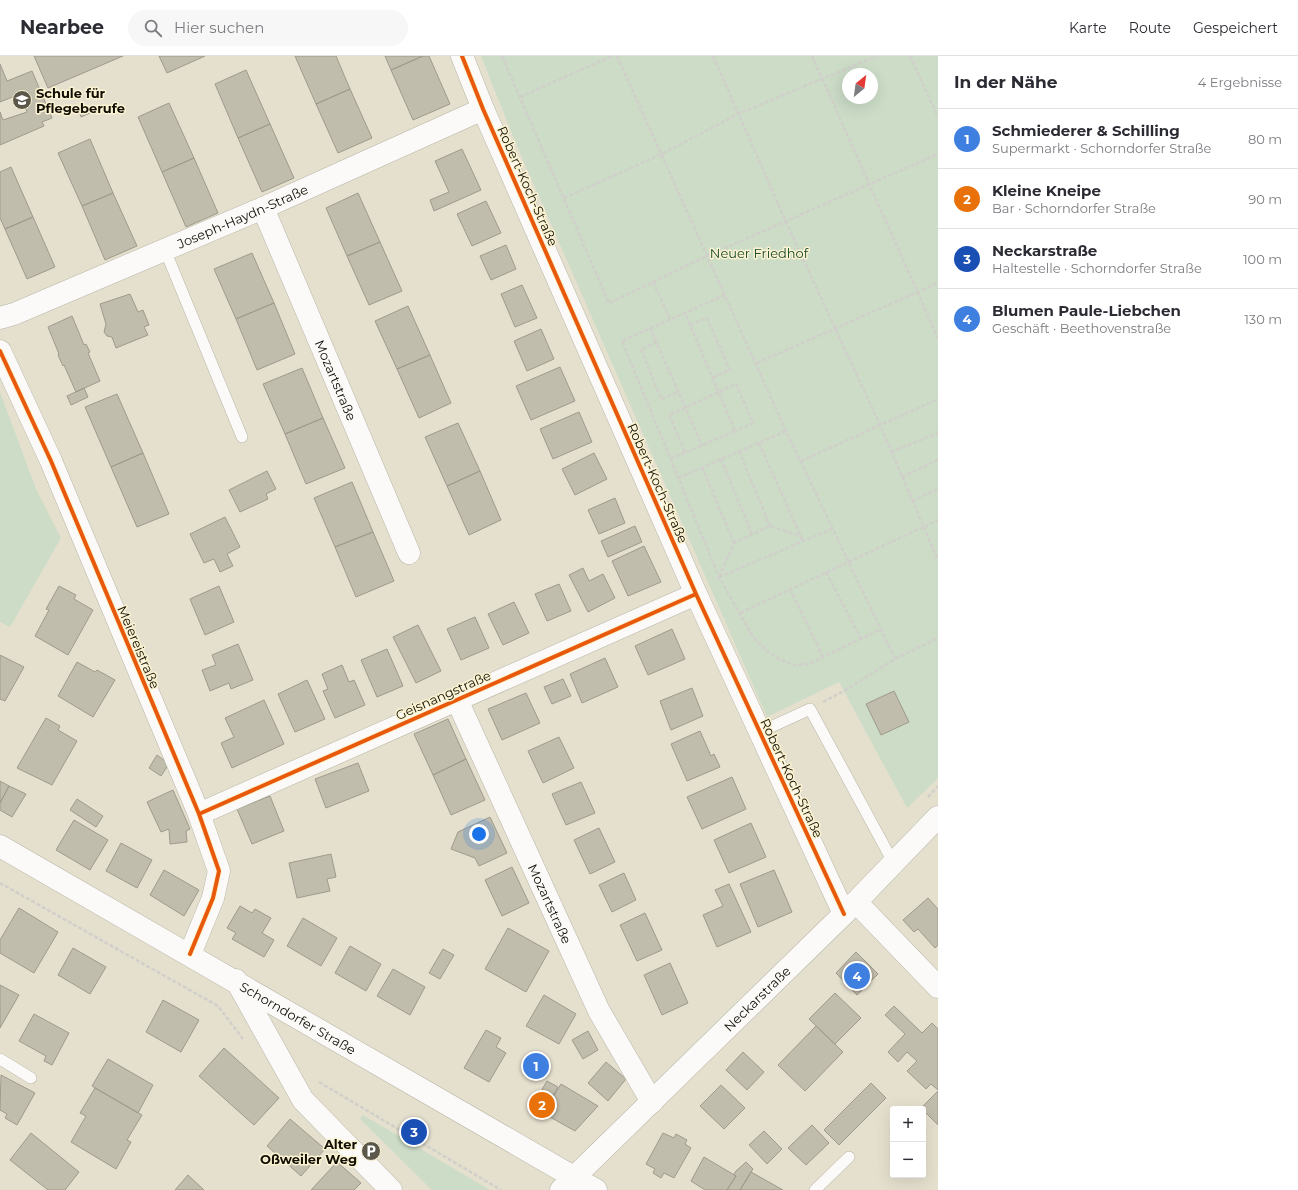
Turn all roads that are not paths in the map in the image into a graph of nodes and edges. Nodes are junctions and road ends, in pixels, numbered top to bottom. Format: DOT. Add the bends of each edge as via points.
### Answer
graph roads {
  1 [pos="462,56"];
  2 [pos="483,109"];
  3 [pos="263,208"];
  4 [pos="164,250"];
  5 [pos="0,318"];
  6 [pos="0,352"];
  7 [pos="242,437"];
  8 [pos="409,553"];
  9 [pos="696,594"];
  10 [pos="457,700"];
  11 [pos="760,732"];
  12 [pos="198,814"];
  13 [pos="938,816"];
  14 [pos="0,846"];
  15 [pos="894,862"];
  16 [pos="850,908"];
  17 [pos="190,954"];
  18 [pos="236,980"];
  19 [pos="938,987"];
  20 [pos="0,1059"];
  21 [pos="31,1078"];
  22 [pos="652,1102"];
  23 [pos="849,1156"];
  24 [pos="567,1184"];
  25 [pos="391,1190"];
  26 [pos="596,1190"];
  27 [pos="815,1190"];
  1 -- 2 [label="street, Robert-Koch-Straße"];
  2 -- 3 [label="street, Joseph-Haydn-Straße"];
  2 -- 9 [label="street, Robert-Koch-Straße"];
  3 -- 4 [label="street, Joseph-Haydn-Straße"];
  3 -- 8 [label="street, Mozartstraße"];
  4 -- 5 [label="street, Joseph-Haydn-Straße"];
  4 -- 7 [label="lane"];
  6 -- 12 [label="street, Meiereistraße" via="50,461"];
  9 -- 10 [label="street, Geisnangstraße"];
  9 -- 11 [label="street, Robert-Koch-Straße"];
  10 -- 12 [label="street, Geisnangstraße"];
  10 -- 22 [label="street, Mozartstraße" via="599,1011"];
  11 -- 15 [label="lane" via="810,708"];
  11 -- 16 [label="street, Robert-Koch-Straße"];
  12 -- 17 [label="street, Meiereistraße" via="219,871 213,898"];
  13 -- 15 [label="street, Neckarstraße"];
  14 -- 17 [label="street, Schorndorfer Straße"];
  15 -- 16 [label="street, Neckarstraße"];
  16 -- 19 [label="street, Robert-Koch-Straße"];
  16 -- 22 [label="street, Neckarstraße"];
  17 -- 18 [label="street, Schorndorfer Straße"];
  18 -- 24 [label="street, Schorndorfer Straße"];
  18 -- 25 [label="street" via="304,1100"];
  20 -- 21 [label="lane"];
  22 -- 24 [label="street, Neckarstraße"];
  23 -- 27 [label="lane"];
  24 -- 26 [label="street, Schorndorfer Straße"];
}
